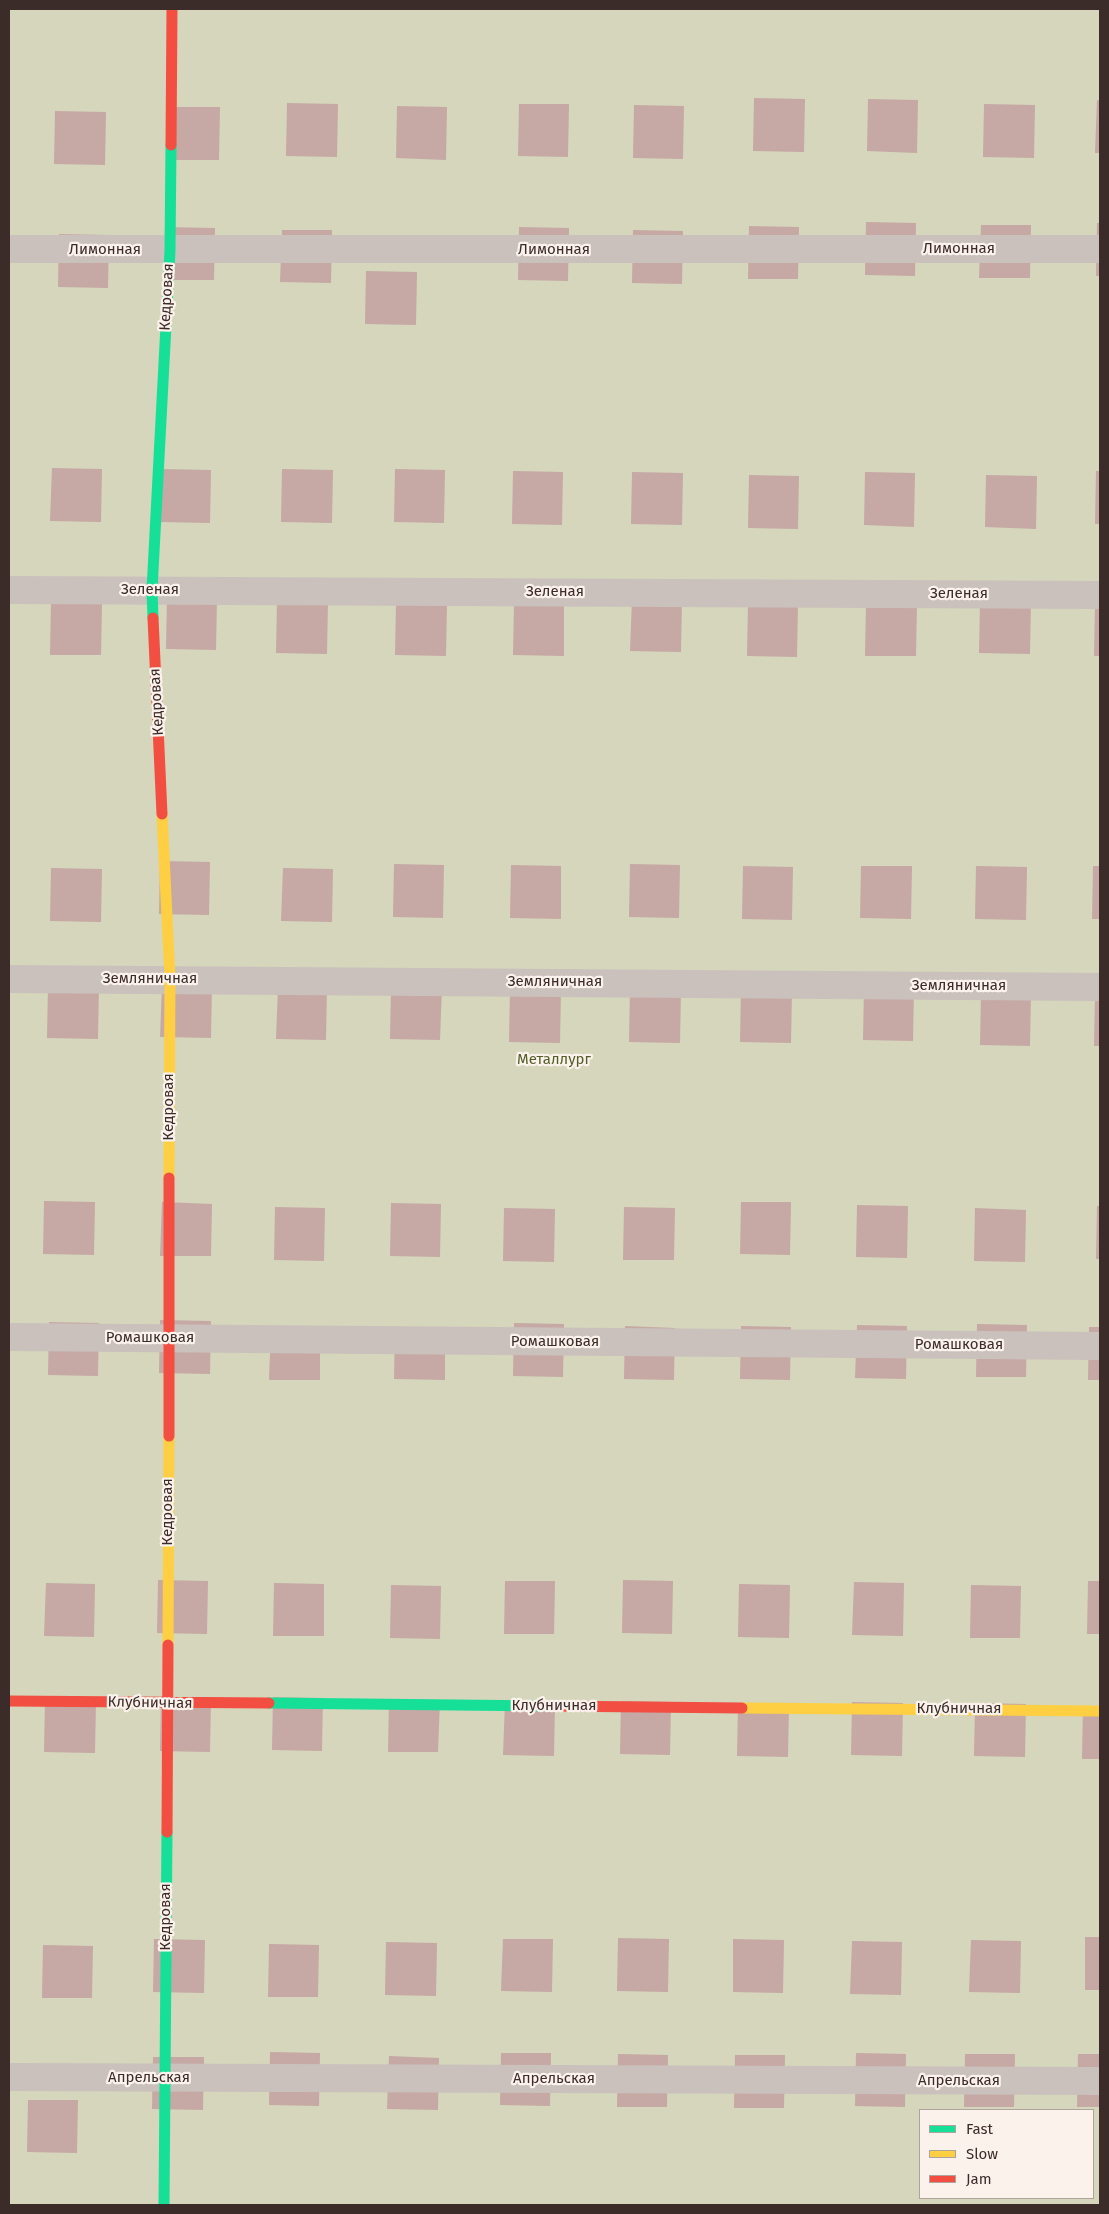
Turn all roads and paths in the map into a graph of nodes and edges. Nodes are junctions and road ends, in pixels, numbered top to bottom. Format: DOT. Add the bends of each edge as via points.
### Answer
graph roads {
  1 [pos="172,9"];
  2 [pos="9,249"];
  3 [pos="1100,249"];
  4 [pos="170,250"];
  5 [pos="9,590"];
  6 [pos="152,590"];
  7 [pos="1100,595"];
  8 [pos="9,979"];
  9 [pos="170,979"];
  10 [pos="1100,987"];
  11 [pos="9,1337"];
  12 [pos="168,1338"];
  13 [pos="1100,1346"];
  14 [pos="9,1701"];
  15 [pos="168,1703"];
  16 [pos="1100,1711"];
  17 [pos="9,2077"];
  18 [pos="165,2078"];
  19 [pos="1100,2081"];
  20 [pos="164,2205"];
  1 -- 4 [label="street, Кедровая"];
  2 -- 4 [label="street, Лимонная"];
  3 -- 4 [label="street, Лимонная"];
  4 -- 6 [label="street, Кедровая"];
  5 -- 6 [label="street, Зеленая"];
  6 -- 7 [label="street, Зеленая"];
  6 -- 9 [label="street, Кедровая"];
  8 -- 9 [label="street, Земляничная"];
  9 -- 10 [label="street, Земляничная"];
  9 -- 12 [label="street, Кедровая"];
  11 -- 12 [label="street, Ромашковая"];
  12 -- 13 [label="street, Ромашковая"];
  12 -- 15 [label="street, Кедровая"];
  14 -- 15 [label="street, Клубничная"];
  15 -- 16 [label="street, Клубничная"];
  15 -- 18 [label="street, Кедровая"];
  17 -- 18 [label="street, Апрельская"];
  18 -- 19 [label="street, Апрельская"];
  18 -- 20 [label="street, Кедровая"];
}
